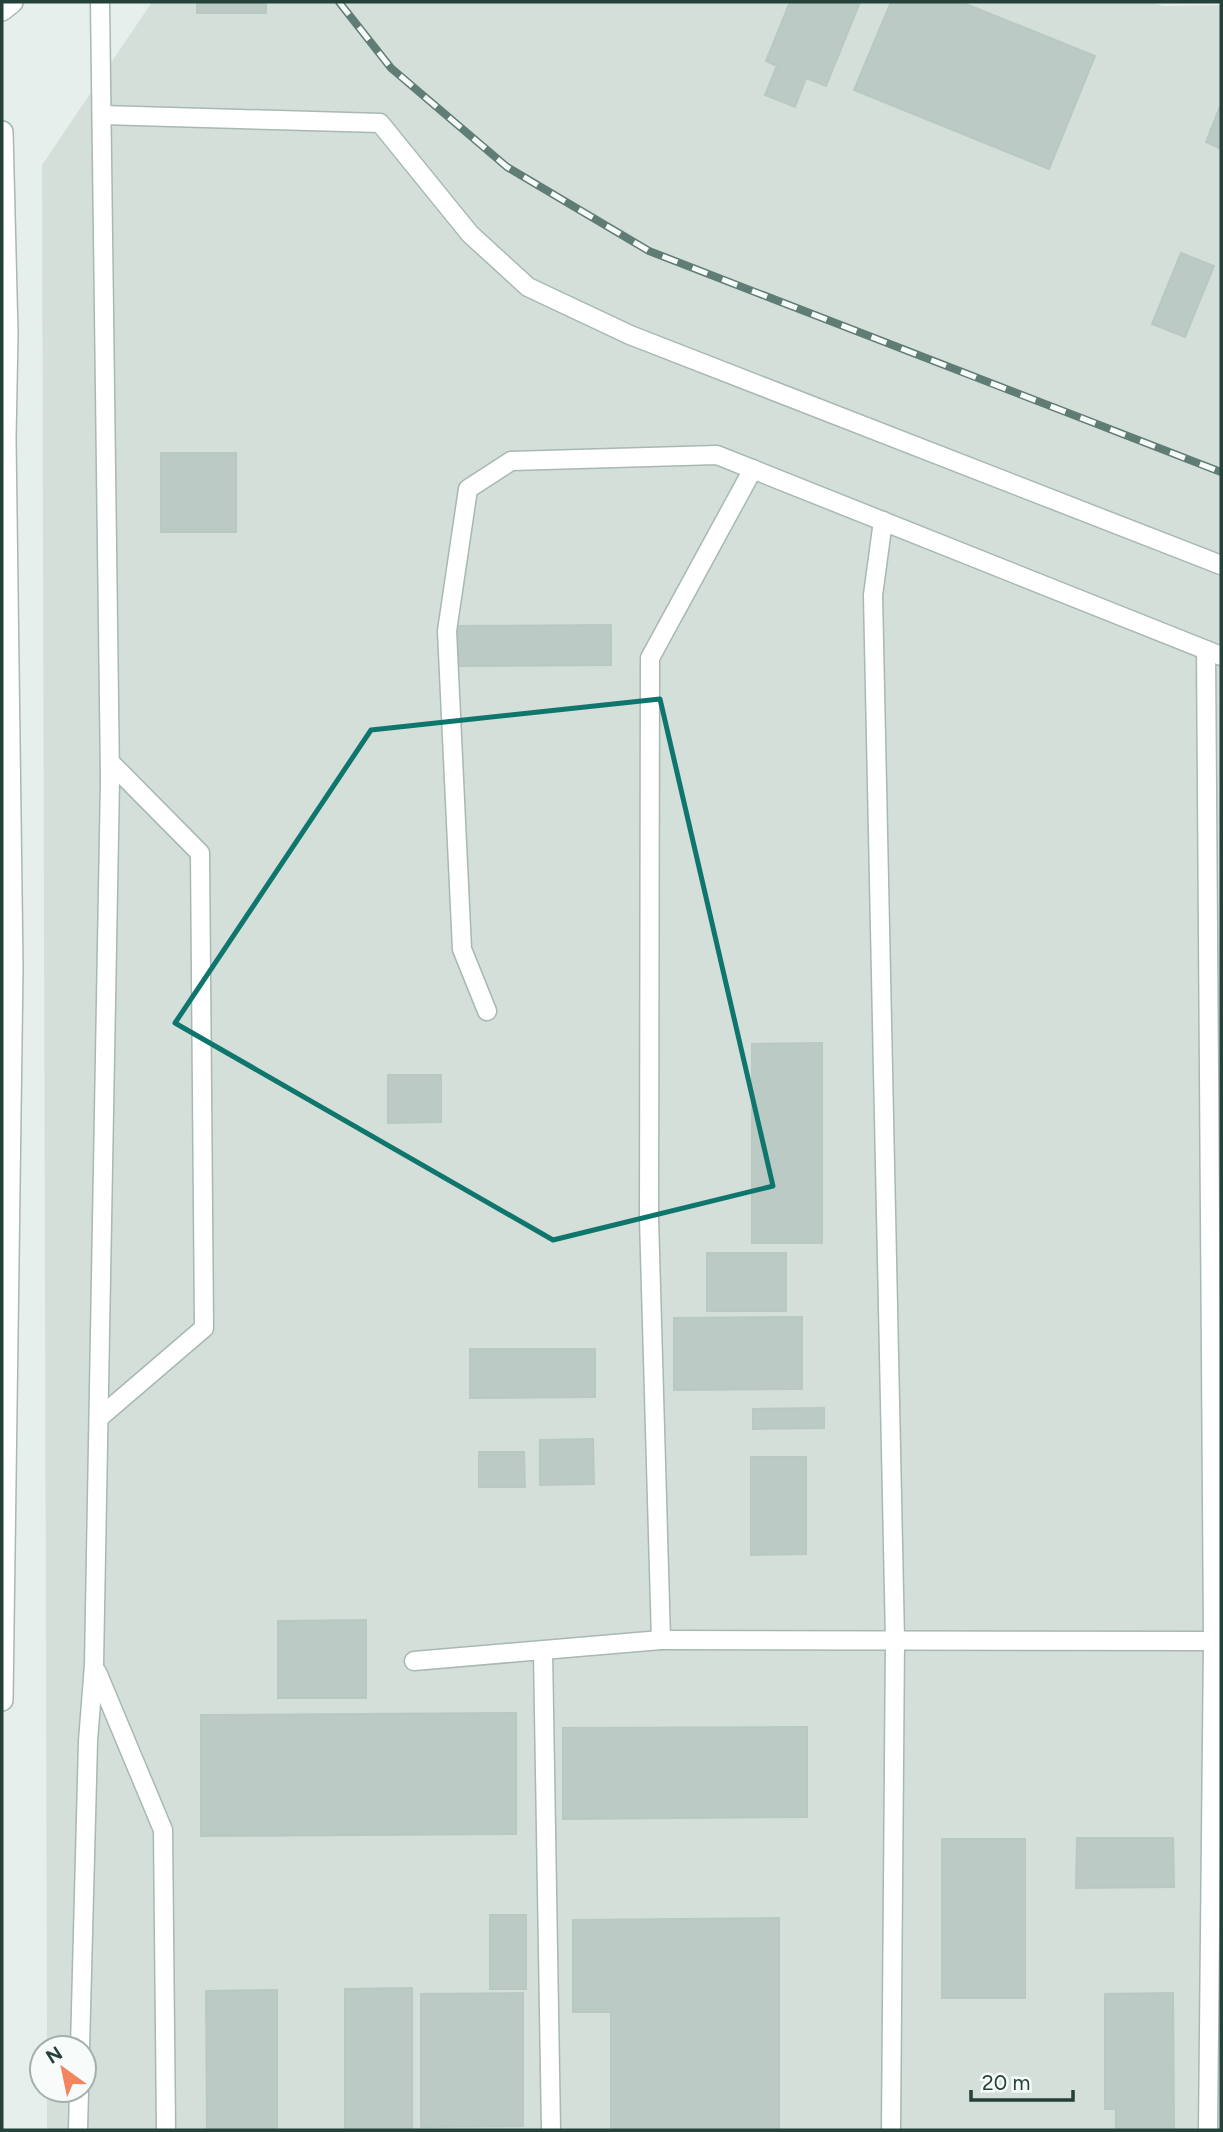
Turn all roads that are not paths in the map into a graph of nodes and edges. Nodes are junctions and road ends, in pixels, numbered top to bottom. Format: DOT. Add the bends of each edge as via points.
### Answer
graph roads {
  1 [pos="12,2"];
  2 [pos="100,2"];
  3 [pos="2,10"];
  4 [pos="102,115"];
  5 [pos="2,132"];
  6 [pos="753,470"];
  7 [pos="883,521"];
  8 [pos="1221,565"];
  9 [pos="1214,653"];
  10 [pos="110,762"];
  11 [pos="486,1011"];
  12 [pos="99,1418"];
  13 [pos="661,1640"];
  14 [pos="895,1640"];
  15 [pos="1217,1641"];
  16 [pos="542,1651"];
  17 [pos="414,1661"];
  18 [pos="94,1665"];
  19 [pos="2,1700"];
  20 [pos="80,2034"];
  21 [pos="79,2104"];
  22 [pos="78,2130"];
  23 [pos="166,2130"];
  24 [pos="551,2130"];
  25 [pos="891,2130"];
  26 [pos="1208,2130"];
  1 -- 3 [label="street"];
  2 -- 4 [label="lane"];
  4 -- 8 [label="lane" via="380,123 470,234 528,287 630,335"];
  4 -- 10 [label="lane"];
  5 -- 19 [label="street" via="12,967"];
  6 -- 7 [label="lane"];
  6 -- 11 [label="lane" via="717,455 511,461 468,489 447,631 462,948"];
  6 -- 13 [label="lane" via="650,658 649,1218"];
  7 -- 9 [label="lane"];
  7 -- 14 [label="lane" via="873,595"];
  9 -- 15 [label="lane"];
  10 -- 12 [label="lane"];
  10 -- 12 [label="lane" via="200,853 204,1328"];
  12 -- 18 [label="lane"];
  13 -- 14 [label="lane"];
  13 -- 16 [label="lane"];
  14 -- 15 [label="lane"];
  14 -- 25 [label="lane"];
  15 -- 26 [label="lane"];
  16 -- 17 [label="lane"];
  16 -- 24 [label="lane"];
  18 -- 20 [label="lane"];
  18 -- 23 [label="lane" via="163,1830"];
  21 -- 22 [label="lane"];
}
